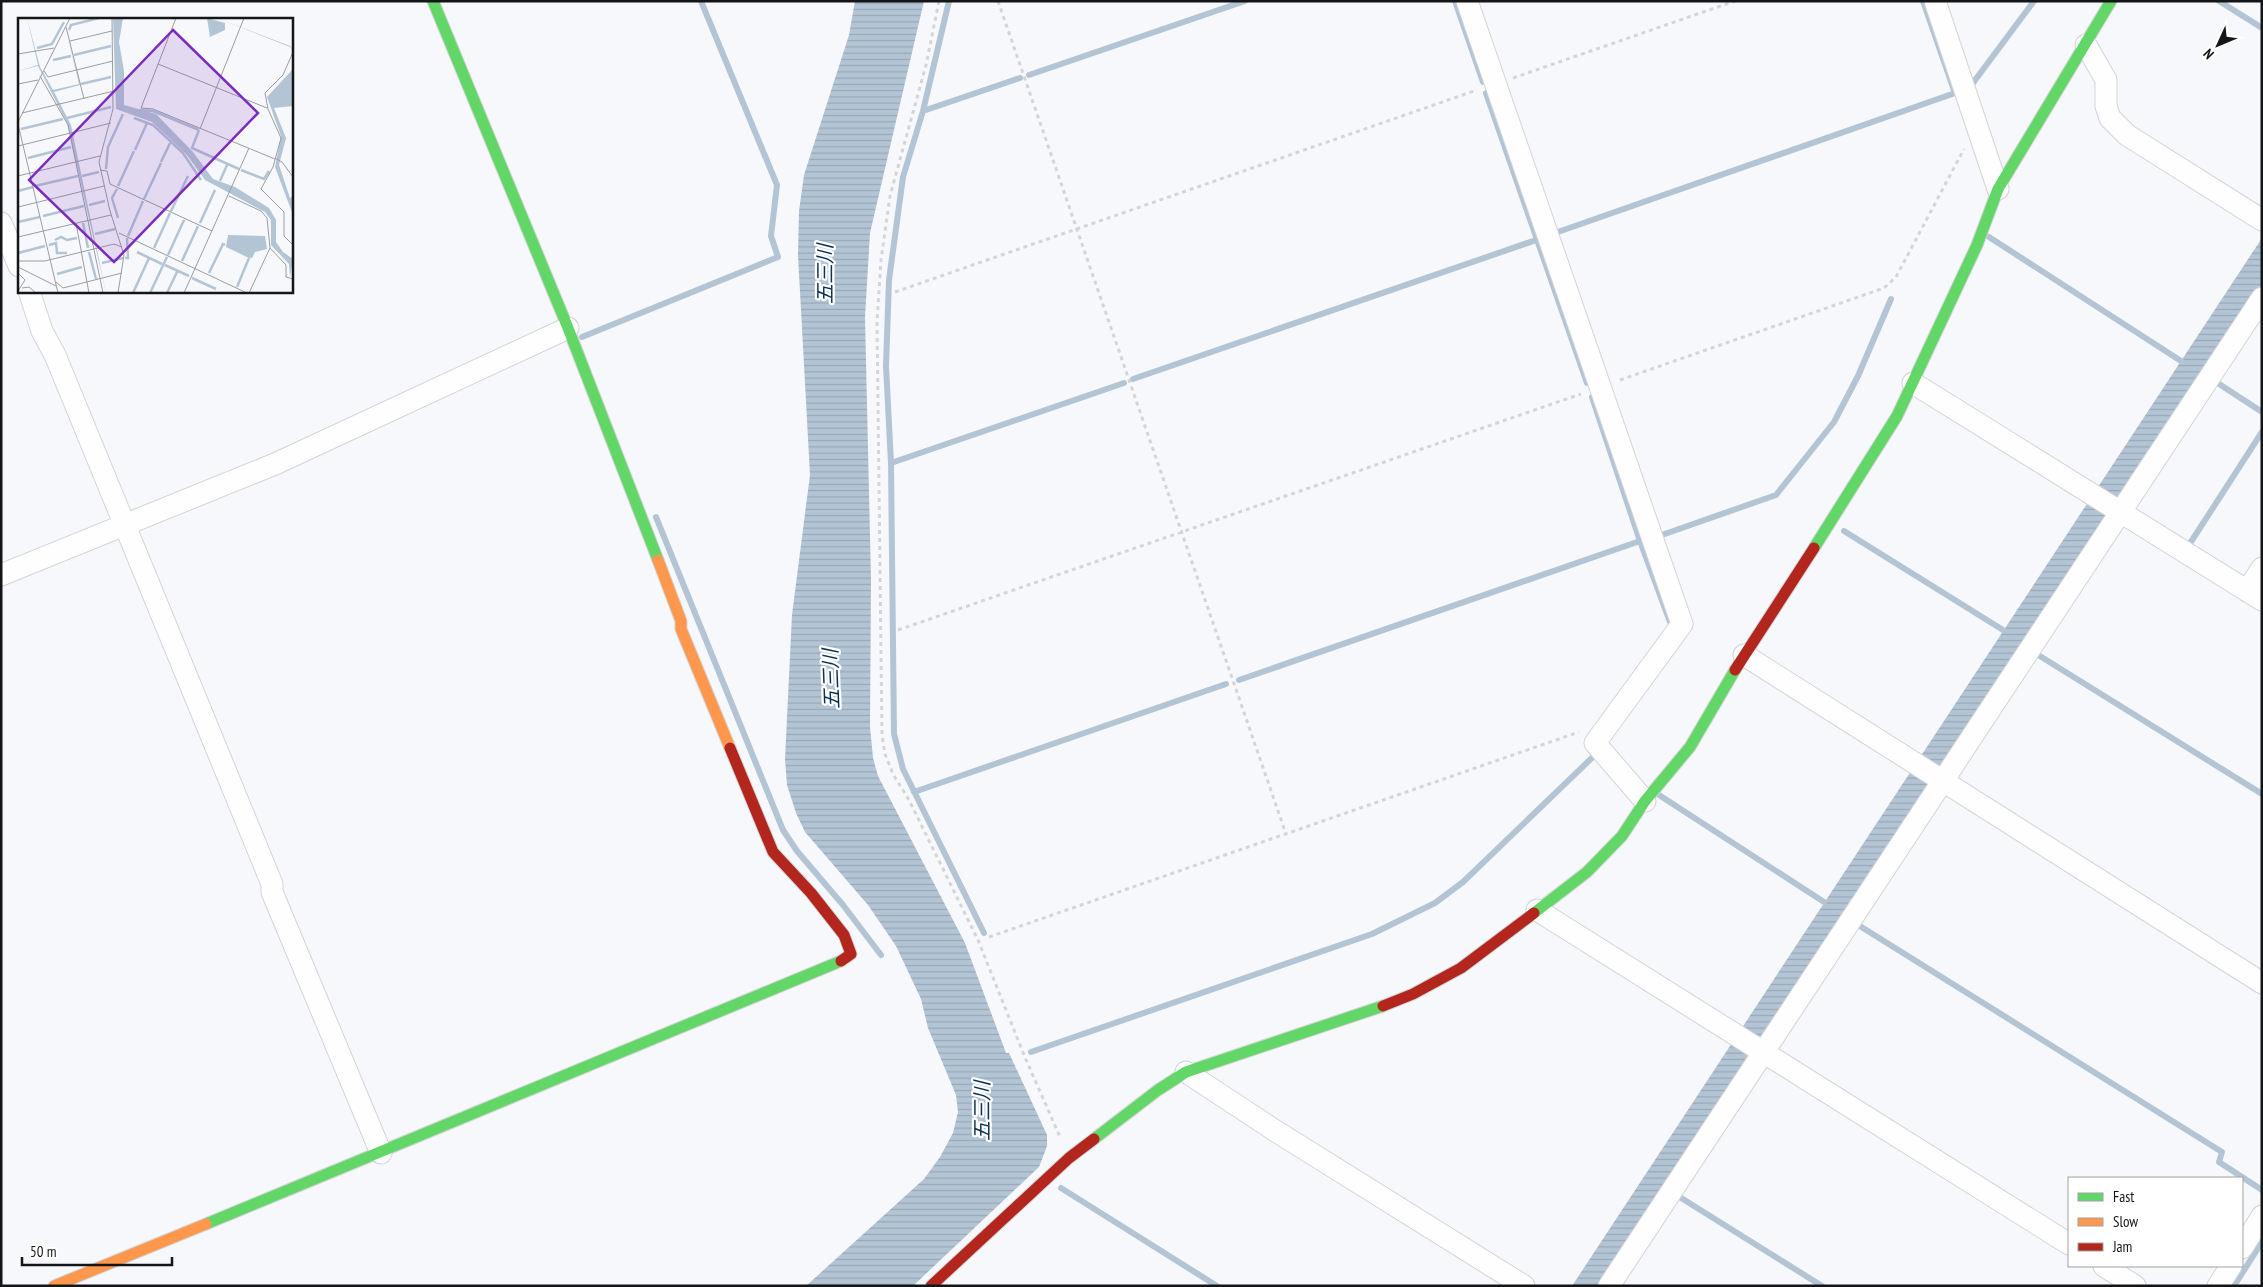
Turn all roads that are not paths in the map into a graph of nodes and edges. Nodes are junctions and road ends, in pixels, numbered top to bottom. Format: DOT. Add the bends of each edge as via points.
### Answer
graph roads {
  1 [pos="433,1"];
  2 [pos="1467,1"];
  3 [pos="1935,1"];
  4 [pos="2111,1"];
  5 [pos="2086,46"];
  6 [pos="1998,189"];
  7 [pos="2262,220"];
  8 [pos="1,223"];
  9 [pos="18,264"];
  10 [pos="29,292"];
  11 [pos="2262,298"];
  12 [pos="568,328"];
  13 [pos="1913,383"];
  14 [pos="2119,512"];
  15 [pos="124,525"];
  16 [pos="2262,568"];
  17 [pos="1,575"];
  18 [pos="2254,596"];
  19 [pos="1744,655"];
  20 [pos="1942,783"];
  21 [pos="1645,800"];
  22 [pos="1538,910"];
  23 [pos="2262,983"];
  24 [pos="1762,1053"];
  25 [pos="1186,1072"];
  26 [pos="380,1153"];
  27 [pos="2262,1216"];
  28 [pos="2068,1243"];
  29 [pos="2243,1246"];
  30 [pos="2106,1267"];
  31 [pos="2230,1267"];
  32 [pos="54,1286"];
  33 [pos="931,1286"];
  34 [pos="1524,1286"];
  35 [pos="1609,1286"];
  36 [pos="2136,1286"];
  37 [pos="2218,1286"];
  1 -- 12 [label="street"];
  2 -- 21 [label="street" via="1682,624 1595,743"];
  3 -- 6 [label="street"];
  4 -- 5 [label="street"];
  5 -- 6 [label="street"];
  5 -- 7 [label="street" via="2106,80 2106,106 2116,126"];
  6 -- 13 [label="street" via="1977,244"];
  8 -- 9 [label="street"];
  10 -- 15 [label="street" via="42,331"];
  11 -- 14 [label="street"];
  12 -- 15 [label="street" via="275,464"];
  12 -- 26 [label="street" via="681,621 681,629 773,852 844,935 851,954 836,965"];
  13 -- 14 [label="street"];
  13 -- 19 [label="street" via="1857,483"];
  14 -- 18 [label="street"];
  14 -- 20 [label="street"];
  15 -- 17 [label="street"];
  15 -- 26 [label="street"];
  16 -- 18 [label="street"];
  19 -- 20 [label="street"];
  19 -- 21 [label="street" via="1690,747"];
  20 -- 23 [label="street"];
  20 -- 24 [label="street"];
  21 -- 22 [label="street" via="1622,836 1587,872"];
  22 -- 24 [label="street"];
  22 -- 25 [label="street" via="1461,968 1413,994 1361,1015"];
  24 -- 28 [label="street"];
  24 -- 35 [label="street"];
  25 -- 33 [label="street" via="1069,1158"];
  25 -- 34 [label="street"];
  26 -- 32 [label="street"];
  27 -- 29 [label="street"];
  30 -- 36 [label="street"];
  31 -- 37 [label="street"];
}
